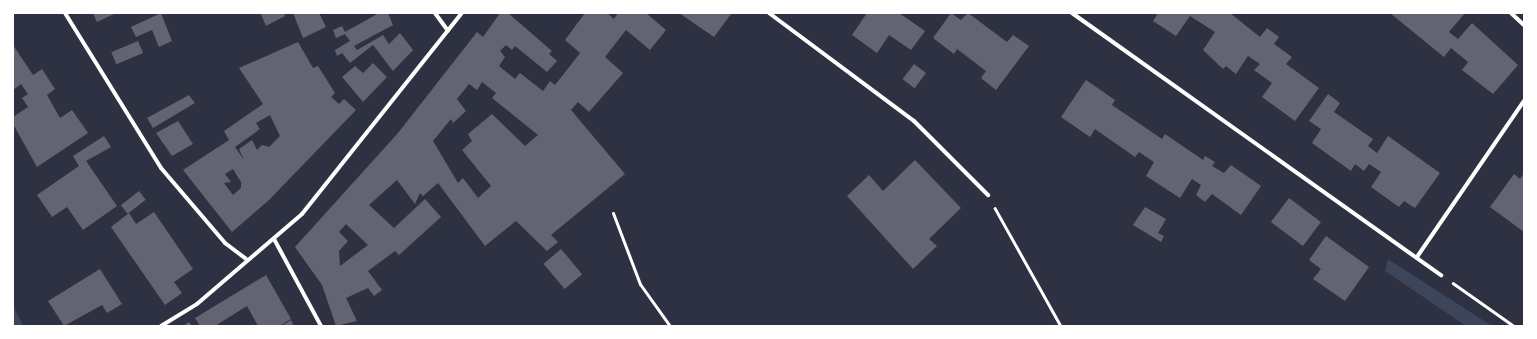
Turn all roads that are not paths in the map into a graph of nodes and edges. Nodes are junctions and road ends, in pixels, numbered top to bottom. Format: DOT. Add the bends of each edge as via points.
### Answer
graph roads {
  1 [pos="65,13"];
  2 [pos="435,13"];
  3 [pos="462,13"];
  4 [pos="769,13"];
  5 [pos="1072,13"];
  6 [pos="1511,13"];
  7 [pos="1524,25"];
  8 [pos="448,31"];
  9 [pos="1524,101"];
  10 [pos="988,195"];
  11 [pos="613,213"];
  12 [pos="274,239"];
  13 [pos="1417,257"];
  14 [pos="246,259"];
  15 [pos="1442,275"];
  16 [pos="161,326"];
  17 [pos="321,326"];
  18 [pos="670,326"];
  1 -- 14 [label="street" via="161,168 220,238"];
  2 -- 8 [label="street"];
  3 -- 8 [label="street"];
  4 -- 10 [label="street" via="914,121"];
  5 -- 13 [label="street"];
  6 -- 7 [label="street"];
  8 -- 12 [label="street" via="302,214"];
  9 -- 13 [label="street"];
  11 -- 18 [label="lane" via="640,284"];
  12 -- 14 [label="street"];
  12 -- 17 [label="street"];
  13 -- 15 [label="street"];
  14 -- 16 [label="street" via="197,304"];
}
